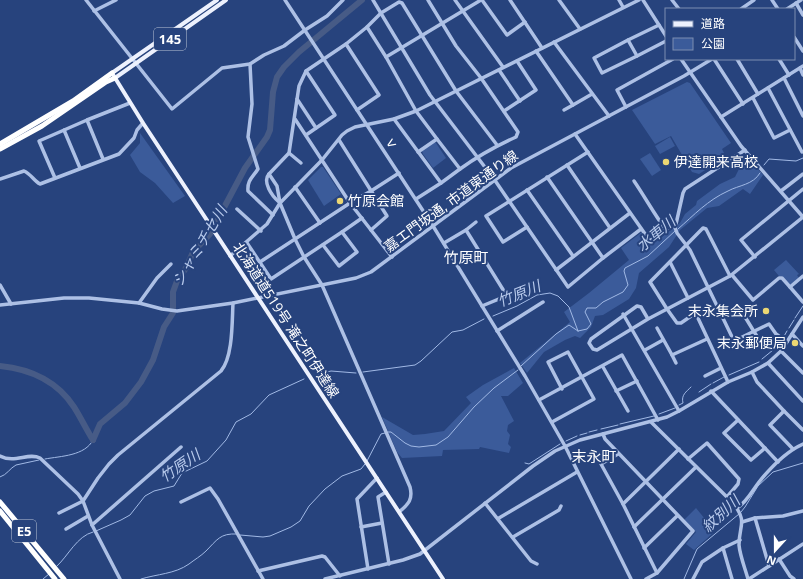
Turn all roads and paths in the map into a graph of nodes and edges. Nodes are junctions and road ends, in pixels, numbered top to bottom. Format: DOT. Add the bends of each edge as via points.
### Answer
graph roads {
  1 [pos="86,0"];
  2 [pos="116,0"];
  3 [pos="217,0"];
  4 [pos="226,0"];
  5 [pos="285,0"];
  6 [pos="343,0"];
  7 [pos="428,0"];
  8 [pos="455,0"];
  9 [pos="482,0"];
  10 [pos="510,0"];
  11 [pos="559,0"];
  12 [pos="619,0"];
  13 [pos="639,0"];
  14 [pos="643,0"];
  15 [pos="672,0"];
  16 [pos="754,0"];
  17 [pos="801,0"];
  18 [pos="374,1"];
  19 [pos="796,3"];
  20 [pos="624,7"];
  21 [pos="678,8"];
  22 [pos="742,8"];
  23 [pos="789,8"];
  24 [pos="94,11"];
  25 [pos="464,11"];
  26 [pos="381,13"];
  27 [pos="803,15"];
  28 [pos="525,22"];
  29 [pos="442,24"];
  30 [pos="659,25"];
  31 [pos="367,27"];
  32 [pos="580,29"];
  33 [pos="304,30"];
  34 [pos="665,34"];
  35 [pos="422,36"];
  36 [pos="795,39"];
  37 [pos="628,40"];
  38 [pos="554,42"];
  39 [pos="665,42"];
  40 [pos="346,44"];
  41 [pos="403,47"];
  42 [pos="542,48"];
  43 [pos="536,51"];
  44 [pos="803,51"];
  45 [pos="636,56"];
  46 [pos="386,57"];
  47 [pos="323,59"];
  48 [pos="517,60"];
  49 [pos="671,60"];
  50 [pos="682,60"];
  51 [pos="711,60"];
  52 [pos="714,60"];
  53 [pos="738,60"];
  54 [pos="780,60"];
  55 [pos="135,61"];
  56 [pos="250,64"];
  57 [pos="801,67"];
  58 [pos="501,68"];
  59 [pos="306,71"];
  60 [pos="690,73"];
  61 [pos="789,75"];
  62 [pos="803,75"];
  63 [pos="114,76"];
  64 [pos="481,78"];
  65 [pos="784,78"];
  66 [pos="768,88"];
  67 [pos="456,91"];
  68 [pos="592,94"];
  69 [pos="758,94"];
  70 [pos="297,98"];
  71 [pos="752,98"];
  72 [pos="436,101"];
  73 [pos="520,101"];
  74 [pos="130,103"];
  75 [pos="743,104"];
  76 [pos="573,105"];
  77 [pos="626,107"];
  78 [pos="357,110"];
  79 [pos="564,110"];
  80 [pos="416,111"];
  81 [pos="504,111"];
  82 [pos="610,116"];
  83 [pos="803,116"];
  84 [pos="721,117"];
  85 [pos="294,119"];
  86 [pos="394,119"];
  87 [pos="87,120"];
  88 [pos="144,125"];
  89 [pos="367,125"];
  90 [pos="316,128"];
  91 [pos="64,130"];
  92 [pos="790,130"];
  93 [pos="575,134"];
  94 [pos="306,135"];
  95 [pos="437,139"];
  96 [pos="339,140"];
  97 [pos="0,144"];
  98 [pos="497,145"];
  99 [pos="0,149"];
  100 [pos="744,150"];
  101 [pos="418,152"];
  102 [pos="588,152"];
  103 [pos="802,152"];
  104 [pos="289,153"];
  105 [pos="477,157"];
  106 [pos="103,160"];
  107 [pos="322,160"];
  108 [pos="301,163"];
  109 [pos="567,165"];
  110 [pos="80,168"];
  111 [pos="460,169"];
  112 [pos="399,173"];
  113 [pos="270,174"];
  114 [pos="803,174"];
  115 [pos="547,177"];
  116 [pos="55,178"];
  117 [pos="0,179"];
  118 [pos="494,179"];
  119 [pos="634,181"];
  120 [pos="441,182"];
  121 [pos="295,186"];
  122 [pos="803,189"];
  123 [pos="527,190"];
  124 [pos="372,191"];
  125 [pos="781,191"];
  126 [pos="416,199"];
  127 [pos="789,200"];
  128 [pos="510,202"];
  129 [pos="280,203"];
  130 [pos="350,203"];
  131 [pos="237,208"];
  132 [pos="630,213"];
  133 [pos="273,214"];
  134 [pos="803,217"];
  135 [pos="362,218"];
  136 [pos="476,222"];
  137 [pos="320,223"];
  138 [pos="433,226"];
  139 [pos="527,227"];
  140 [pos="610,228"];
  141 [pos="675,229"];
  142 [pos="371,230"];
  143 [pos="466,230"];
  144 [pos="641,230"];
  145 [pos="666,230"];
  146 [pos="261,231"];
  147 [pos="342,232"];
  148 [pos="296,239"];
  149 [pos="592,242"];
  150 [pos="247,243"];
  151 [pos="444,243"];
  152 [pos="687,244"];
  153 [pos="323,245"];
  154 [pos="230,256"];
  155 [pos="573,256"];
  156 [pos="304,257"];
  157 [pos="392,257"];
  158 [pos="755,257"];
  159 [pos="603,258"];
  160 [pos="260,262"];
  161 [pos="670,262"];
  162 [pos="171,264"];
  163 [pos="556,270"];
  164 [pos="731,276"];
  165 [pos="803,276"];
  166 [pos="0,285"];
  167 [pos="322,285"];
  168 [pos="790,287"];
  169 [pos="708,288"];
  170 [pos="518,292"];
  171 [pos="507,296"];
  172 [pos="258,298"];
  173 [pos="688,298"];
  174 [pos="543,302"];
  175 [pos="803,302"];
  176 [pos="139,303"];
  177 [pos="233,303"];
  178 [pos="11,304"];
  179 [pos="0,305"];
  180 [pos="482,306"];
  181 [pos="667,309"];
  182 [pos="742,312"];
  183 [pos="623,314"];
  184 [pos="803,317"];
  185 [pos="648,319"];
  186 [pos="632,328"];
  187 [pos="657,328"];
  188 [pos="497,331"];
  189 [pos="754,331"];
  190 [pos="792,334"];
  191 [pos="707,338"];
  192 [pos="664,340"];
  193 [pos="787,342"];
  194 [pos="761,343"];
  195 [pos="803,346"];
  196 [pos="645,350"];
  197 [pos="782,351"];
  198 [pos="672,355"];
  199 [pos="676,363"];
  200 [pos="768,363"];
  201 [pos="603,367"];
  202 [pos="722,368"];
  203 [pos="752,372"];
  204 [pos="803,373"];
  205 [pos="704,376"];
  206 [pos="583,378"];
  207 [pos="637,381"];
  208 [pos="728,382"];
  209 [pos="562,389"];
  210 [pos="616,391"];
  211 [pos="711,391"];
  212 [pos="539,400"];
  213 [pos="803,401"];
  214 [pos="628,411"];
  215 [pos="679,411"];
  216 [pos="784,411"];
  217 [pos="658,420"];
  218 [pos="738,420"];
  219 [pos="552,422"];
  220 [pos="651,422"];
  221 [pos="803,430"];
  222 [pos="603,434"];
  223 [pos="803,444"];
  224 [pos="565,446"];
  225 [pos="181,447"];
  226 [pos="765,448"];
  227 [pos="679,449"];
  228 [pos="793,449"];
  229 [pos="618,454"];
  230 [pos="0,456"];
  231 [pos="688,459"];
  232 [pos="778,462"];
  233 [pos="696,466"];
  234 [pos="577,472"];
  235 [pos="377,478"];
  236 [pos="645,482"];
  237 [pos="386,492"];
  238 [pos="727,497"];
  239 [pos="83,500"];
  240 [pos="662,500"];
  241 [pos="0,502"];
  242 [pos="181,502"];
  243 [pos="485,503"];
  244 [pos="624,504"];
  245 [pos="562,506"];
  246 [pos="738,510"];
  247 [pos="0,511"];
  248 [pos="803,511"];
  249 [pos="399,512"];
  250 [pos="59,513"];
  251 [pos="88,516"];
  252 [pos="677,516"];
  253 [pos="499,518"];
  254 [pos="755,518"];
  255 [pos="742,520"];
  256 [pos="382,523"];
  257 [pos="92,525"];
  258 [pos="362,527"];
  259 [pos="634,527"];
  260 [pos="66,529"];
  261 [pos="513,537"];
  262 [pos="740,540"];
  263 [pos="803,544"];
  264 [pos="644,548"];
  265 [pos="723,548"];
  266 [pos="425,550"];
  267 [pos="779,559"];
  268 [pos="389,564"];
  269 [pos="537,564"];
  270 [pos="769,566"];
  271 [pos="368,569"];
  272 [pos="258,571"];
  273 [pos="657,573"];
  274 [pos="340,576"];
  275 [pos="54,578"];
  276 [pos="64,579"];
  277 [pos="120,579"];
  278 [pos="263,579"];
  279 [pos="326,579"];
  280 [pos="443,579"];
  281 [pos="631,579"];
  282 [pos="646,579"];
  283 [pos="693,579"];
  284 [pos="732,579"];
  285 [pos="749,579"];
  286 [pos="794,579"];
  1 -- 24 [label="street"];
  2 -- 24 [label="street"];
  3 -- 55 [label="main road, 145"];
  4 -- 55 [label="main road, 145"];
  5 -- 33 [label="street, ｖ"];
  6 -- 33 [label="street" via="327,16"];
  7 -- 29 [label="street"];
  8 -- 25 [label="street"];
  9 -- 25 [label="street"];
  9 -- 28 [label="street" via="506,34"];
  10 -- 28 [label="street"];
  11 -- 32 [label="street"];
  12 -- 20 [label="street"];
  13 -- 20 [label="street"];
  14 -- 30 [label="street"];
  15 -- 21 [label="street"];
  16 -- 22 [label="street"];
  17 -- 19 [label="street"];
  18 -- 26 [label="street"];
  19 -- 23 [label="street"];
  19 -- 27 [label="street"];
  20 -- 32 [label="street"];
  24 -- 55 [label="street"];
  25 -- 29 [label="street"];
  25 -- 58 [label="street"];
  26 -- 31 [label="street"];
  26 -- 35 [label="street" via="399,2 402,3"];
  26 -- 41 [label="street"];
  28 -- 42 [label="street"];
  29 -- 35 [label="street"];
  29 -- 64 [label="street"];
  30 -- 34 [label="street"];
  30 -- 37 [label="street"];
  31 -- 40 [label="street"];
  31 -- 46 [label="street"];
  32 -- 38 [label="street"];
  33 -- 47 [label="street, ｖ"];
  33 -- 56 [label="street" via="284,46 264,54"];
  35 -- 41 [label="street"];
  35 -- 67 [label="street"];
  36 -- 44 [label="street"];
  37 -- 45 [label="street"];
  37 -- 45 [label="street" via="594,58 602,73"];
  38 -- 42 [label="street"];
  38 -- 68 [label="street"];
  39 -- 45 [label="street"];
  40 -- 47 [label="street"];
  40 -- 78 [label="street" via="379,95"];
  41 -- 46 [label="street"];
  41 -- 72 [label="street"];
  42 -- 43 [label="street"];
  43 -- 48 [label="street"];
  43 -- 76 [label="street"];
  46 -- 80 [label="street"];
  47 -- 59 [label="street"];
  47 -- 78 [label="street, ｖ"];
  48 -- 58 [label="street"];
  48 -- 73 [label="street" via="536,90"];
  49 -- 77 [label="street" via="617,90"];
  50 -- 60 [label="street"];
  51 -- 60 [label="street, 嘉エ門坂通, 市道東通り線"];
  52 -- 75 [label="street"];
  53 -- 69 [label="street"];
  54 -- 61 [label="street"];
  55 -- 56 [label="street" via="172,108 222,68"];
  55 -- 63 [label="main road, 145"];
  56 -- 133 [label="street" via="252,104 248,137 258,169 248,183 248,191"];
  57 -- 61 [label="street"];
  57 -- 62 [label="street"];
  58 -- 64 [label="street"];
  58 -- 73 [label="street"];
  59 -- 70 [label="street"];
  59 -- 90 [label="street" via="335,115"];
  60 -- 77 [label="street, 嘉エ門坂通, 市道東通り線"];
  60 -- 84 [label="street"];
  61 -- 65 [label="street"];
  63 -- 74 [label="main road, 北海道道519号 滝之町伊達線"];
  63 -- 97 [label="highway"];
  63 -- 99 [label="highway" via="42,126"];
  64 -- 67 [label="street"];
  64 -- 81 [label="street"];
  65 -- 66 [label="street"];
  65 -- 83 [label="street"];
  66 -- 69 [label="street"];
  66 -- 92 [label="street"];
  67 -- 72 [label="street"];
  67 -- 98 [label="street"];
  68 -- 76 [label="street"];
  68 -- 82 [label="street"];
  69 -- 71 [label="street"];
  70 -- 85 [label="street"];
  70 -- 90 [label="street"];
  71 -- 75 [label="street"];
  71 -- 92 [label="street" via="774,138"];
  72 -- 80 [label="street"];
  72 -- 105 [label="street"];
  73 -- 81 [label="street"];
  74 -- 87 [label="street"];
  74 -- 88 [label="main road, 北海道道519号 滝之町伊達線"];
  75 -- 84 [label="street"];
  76 -- 79 [label="street"];
  77 -- 82 [label="street, 嘉エ門坂通, 市道東通り線"];
  78 -- 89 [label="street, ｖ"];
  80 -- 86 [label="street"];
  80 -- 95 [label="street"];
  81 -- 98 [label="street" via="518,132 516,137"];
  82 -- 93 [label="street, 嘉エ門坂通, 市道東通り線"];
  84 -- 100 [label="street"];
  85 -- 94 [label="street"];
  85 -- 104 [label="street"];
  86 -- 89 [label="street"];
  86 -- 101 [label="street"];
  87 -- 91 [label="street"];
  87 -- 106 [label="street"];
  88 -- 106 [label="street" via="137,130 125,149"];
  88 -- 154 [label="main road, 北海道道519号 滝之町伊達線"];
  89 -- 96 [label="street" via="347,131"];
  89 -- 112 [label="street, ｖ"];
  90 -- 94 [label="street"];
  91 -- 110 [label="street"];
  91 -- 116 [label="street" via="39,141"];
  92 -- 103 [label="street"];
  93 -- 102 [label="street"];
  93 -- 118 [label="street, 嘉エ門坂通, 市道東通り線"];
  94 -- 107 [label="street"];
  95 -- 101 [label="street"];
  95 -- 111 [label="street"];
  96 -- 107 [label="street"];
  96 -- 124 [label="street"];
  98 -- 105 [label="street"];
  100 -- 125 [label="street"];
  100 -- 141 [label="street" via="685,189"];
  101 -- 120 [label="street"];
  102 -- 109 [label="street"];
  102 -- 132 [label="street"];
  104 -- 108 [label="street"];
  104 -- 113 [label="street"];
  105 -- 111 [label="street"];
  105 -- 118 [label="street"];
  106 -- 110 [label="street"];
  107 -- 121 [label="street"];
  107 -- 130 [label="street"];
  109 -- 115 [label="street"];
  109 -- 140 [label="street"];
  110 -- 116 [label="street"];
  111 -- 120 [label="street"];
  112 -- 124 [label="street"];
  112 -- 126 [label="street, ｖ"];
  113 -- 129 [label="street" via="277,186"];
  113 -- 129 [label="street" via="267,179 269,189"];
  114 -- 125 [label="street"];
  115 -- 123 [label="street"];
  115 -- 149 [label="street"];
  116 -- 117 [label="street" via="40,184 24,171"];
  118 -- 128 [label="street"];
  118 -- 138 [label="street, 嘉エ門坂通, 市道東通り線"];
  119 -- 145 [label="street"];
  120 -- 126 [label="street"];
  121 -- 129 [label="street"];
  121 -- 137 [label="street"];
  122 -- 127 [label="street"];
  123 -- 128 [label="street"];
  123 -- 155 [label="street"];
  124 -- 130 [label="street"];
  124 -- 142 [label="street" via="387,216"];
  125 -- 127 [label="street"];
  126 -- 138 [label="street, ｖ"];
  127 -- 134 [label="street"];
  127 -- 158 [label="street" via="741,240"];
  128 -- 139 [label="street"];
  128 -- 139 [label="street" via="486,216 503,242"];
  129 -- 133 [label="street"];
  129 -- 148 [label="street"];
  130 -- 135 [label="street"];
  130 -- 137 [label="street"];
  131 -- 146 [label="street"];
  132 -- 140 [label="street"];
  132 -- 144 [label="street"];
  133 -- 146 [label="street"];
  134 -- 158 [label="street"];
  135 -- 142 [label="street"];
  135 -- 147 [label="street"];
  136 -- 143 [label="street"];
  137 -- 148 [label="street"];
  138 -- 151 [label="street, ｖ"];
  138 -- 157 [label="street, 嘉エ門坂通, 市道東通り線"];
  139 -- 163 [label="street"];
  140 -- 149 [label="street"];
  141 -- 145 [label="street"];
  141 -- 152 [label="street"];
  142 -- 157 [label="street"];
  143 -- 151 [label="street"];
  143 -- 171 [label="street"];
  144 -- 145 [label="street" via="650,241"];
  144 -- 159 [label="street"];
  146 -- 150 [label="street"];
  147 -- 153 [label="street"];
  147 -- 153 [label="street" via="357,252 340,266"];
  148 -- 156 [label="street"];
  148 -- 160 [label="street"];
  149 -- 155 [label="street"];
  149 -- 159 [label="street"];
  150 -- 154 [label="street"];
  150 -- 160 [label="street"];
  151 -- 180 [label="street, ｖ"];
  152 -- 161 [label="street"];
  152 -- 164 [label="street" via="703,228 706,229"];
  152 -- 169 [label="street"];
  153 -- 156 [label="street"];
  154 -- 172 [label="main road, 北海道道519号 滝之町伊達線"];
  155 -- 163 [label="street"];
  156 -- 160 [label="street" via="270,279"];
  156 -- 167 [label="street"];
  157 -- 167 [label="street, 嘉エ門坂通, 市道東通り線" via="365,275"];
  158 -- 164 [label="street"];
  159 -- 163 [label="street" via="568,287"];
  161 -- 173 [label="street"];
  161 -- 181 [label="street" via="650,282"];
  162 -- 176 [label="street"];
  164 -- 168 [label="street" via="753,300 779,278"];
  164 -- 169 [label="street"];
  165 -- 168 [label="street"];
  166 -- 178 [label="street"];
  167 -- 172 [label="street, 嘉エ門坂通, 市道東通り線"];
  167 -- 249 [label="street" via="410,487 410,502"];
  168 -- 175 [label="street"];
  169 -- 173 [label="street"];
  169 -- 189 [label="street" via="734,341"];
  170 -- 171 [label="street"];
  171 -- 180 [label="street"];
  172 -- 177 [label="street, 嘉エ門坂通, 市道東通り線"];
  172 -- 235 [label="main road, 北海道道519号 滝之町伊達線"];
  173 -- 181 [label="street"];
  174 -- 188 [label="street"];
  176 -- 177 [label="street, 嘉エ門坂通, 市道東通り線" via="178,311"];
  176 -- 178 [label="street, 嘉エ門坂通, 市道東通り線" via="82,298"];
  177 -- 239 [label="street" via="226,366 118,456"];
  178 -- 179 [label="street, 嘉エ門坂通, 市道東通り線"];
  180 -- 188 [label="street, ｖ"];
  181 -- 185 [label="street"];
  181 -- 191 [label="street" via="677,323 694,314 697,316"];
  182 -- 189 [label="street"];
  183 -- 185 [label="street" via="637,306 641,307"];
  183 -- 186 [label="street"];
  183 -- 186 [label="street" via="589,343 597,350"];
  184 -- 190 [label="street"];
  185 -- 186 [label="street"];
  186 -- 196 [label="street"];
  187 -- 192 [label="street"];
  188 -- 212 [label="street, ｖ"];
  189 -- 193 [label="street" via="769,324 776,334"];
  189 -- 194 [label="street"];
  190 -- 193 [label="street"];
  190 -- 195 [label="street"];
  191 -- 198 [label="street"];
  191 -- 202 [label="street"];
  192 -- 196 [label="street"];
  192 -- 198 [label="street"];
  193 -- 197 [label="street"];
  196 -- 215 [label="street"];
  197 -- 200 [label="street"];
  197 -- 204 [label="street"];
  198 -- 199 [label="street"];
  200 -- 203 [label="street"];
  200 -- 213 [label="street"];
  201 -- 206 [label="street"];
  201 -- 207 [label="street" via="622,355"];
  201 -- 210 [label="street"];
  202 -- 205 [label="street"];
  202 -- 208 [label="street"];
  203 -- 208 [label="street"];
  203 -- 216 [label="street" via="757,382"];
  206 -- 209 [label="street"];
  206 -- 209 [label="street" via="568,352 548,362"];
  206 -- 219 [label="street" via="594,399"];
  207 -- 210 [label="street"];
  207 -- 217 [label="street"];
  208 -- 211 [label="street"];
  209 -- 212 [label="street"];
  210 -- 214 [label="street"];
  211 -- 215 [label="street"];
  211 -- 218 [label="street"];
  212 -- 219 [label="street, ｖ"];
  215 -- 217 [label="street"];
  216 -- 221 [label="street"];
  216 -- 228 [label="street" via="770,425"];
  217 -- 220 [label="street"];
  218 -- 226 [label="street"];
  218 -- 226 [label="street" via="724,433 751,460"];
  219 -- 224 [label="street, ｖ"];
  220 -- 222 [label="street"];
  220 -- 227 [label="street"];
  222 -- 224 [label="street"];
  222 -- 229 [label="street"];
  223 -- 228 [label="street"];
  224 -- 234 [label="street, ｖ"];
  224 -- 243 [label="street" via="533,466"];
  225 -- 257 [label="street"];
  226 -- 232 [label="street"];
  227 -- 231 [label="street"];
  227 -- 236 [label="street"];
  228 -- 232 [label="street"];
  229 -- 236 [label="street"];
  229 -- 244 [label="street" via="601,464"];
  230 -- 239 [label="street" via="10,459 32,456 40,458"];
  231 -- 233 [label="street"];
  231 -- 238 [label="street" via="707,443 739,479"];
  232 -- 246 [label="street"];
  233 -- 238 [label="street"];
  233 -- 240 [label="street"];
  234 -- 253 [label="street"];
  234 -- 281 [label="street, ｖ"];
  235 -- 237 [label="main road, 北海道道519号 滝之町伊達線"];
  235 -- 258 [label="street" via="356,499"];
  236 -- 240 [label="street"];
  236 -- 244 [label="street"];
  237 -- 249 [label="main road, 北海道道519号 滝之町伊達線"];
  237 -- 256 [label="street" via="378,497"];
  238 -- 246 [label="street"];
  239 -- 250 [label="street"];
  239 -- 251 [label="street"];
  240 -- 252 [label="street"];
  240 -- 259 [label="street"];
  241 -- 276 [label="highway, E5"];
  242 -- 272 [label="street" via="210,488"];
  243 -- 253 [label="street"];
  243 -- 266 [label="street"];
  244 -- 259 [label="street"];
  245 -- 261 [label="street"];
  246 -- 255 [label="street"];
  247 -- 275 [label="highway, E5"];
  248 -- 254 [label="street" via="783,516"];
  249 -- 266 [label="main road, 北海道道519号 滝之町伊達線"];
  251 -- 257 [label="street"];
  251 -- 260 [label="street"];
  252 -- 264 [label="street"];
  252 -- 273 [label="street" via="693,531"];
  253 -- 261 [label="street"];
  254 -- 255 [label="street"];
  254 -- 270 [label="street"];
  255 -- 262 [label="street"];
  256 -- 258 [label="street"];
  256 -- 268 [label="street"];
  257 -- 277 [label="street"];
  258 -- 271 [label="street"];
  259 -- 264 [label="street"];
  261 -- 269 [label="street" via="531,561"];
  262 -- 265 [label="street"];
  262 -- 285 [label="street" via="739,546"];
  263 -- 267 [label="street"];
  264 -- 273 [label="street"];
  265 -- 283 [label="street" via="702,562"];
  265 -- 284 [label="street"];
  266 -- 268 [label="street"];
  266 -- 280 [label="main road, 北海道道519号 滝之町伊達線"];
  267 -- 270 [label="street"];
  267 -- 286 [label="street"];
  268 -- 271 [label="street"];
  270 -- 285 [label="street"];
  271 -- 274 [label="street"];
  272 -- 274 [label="street" via="322,556"];
  272 -- 278 [label="street"];
  273 -- 282 [label="street"];
  274 -- 279 [label="street"];
}
